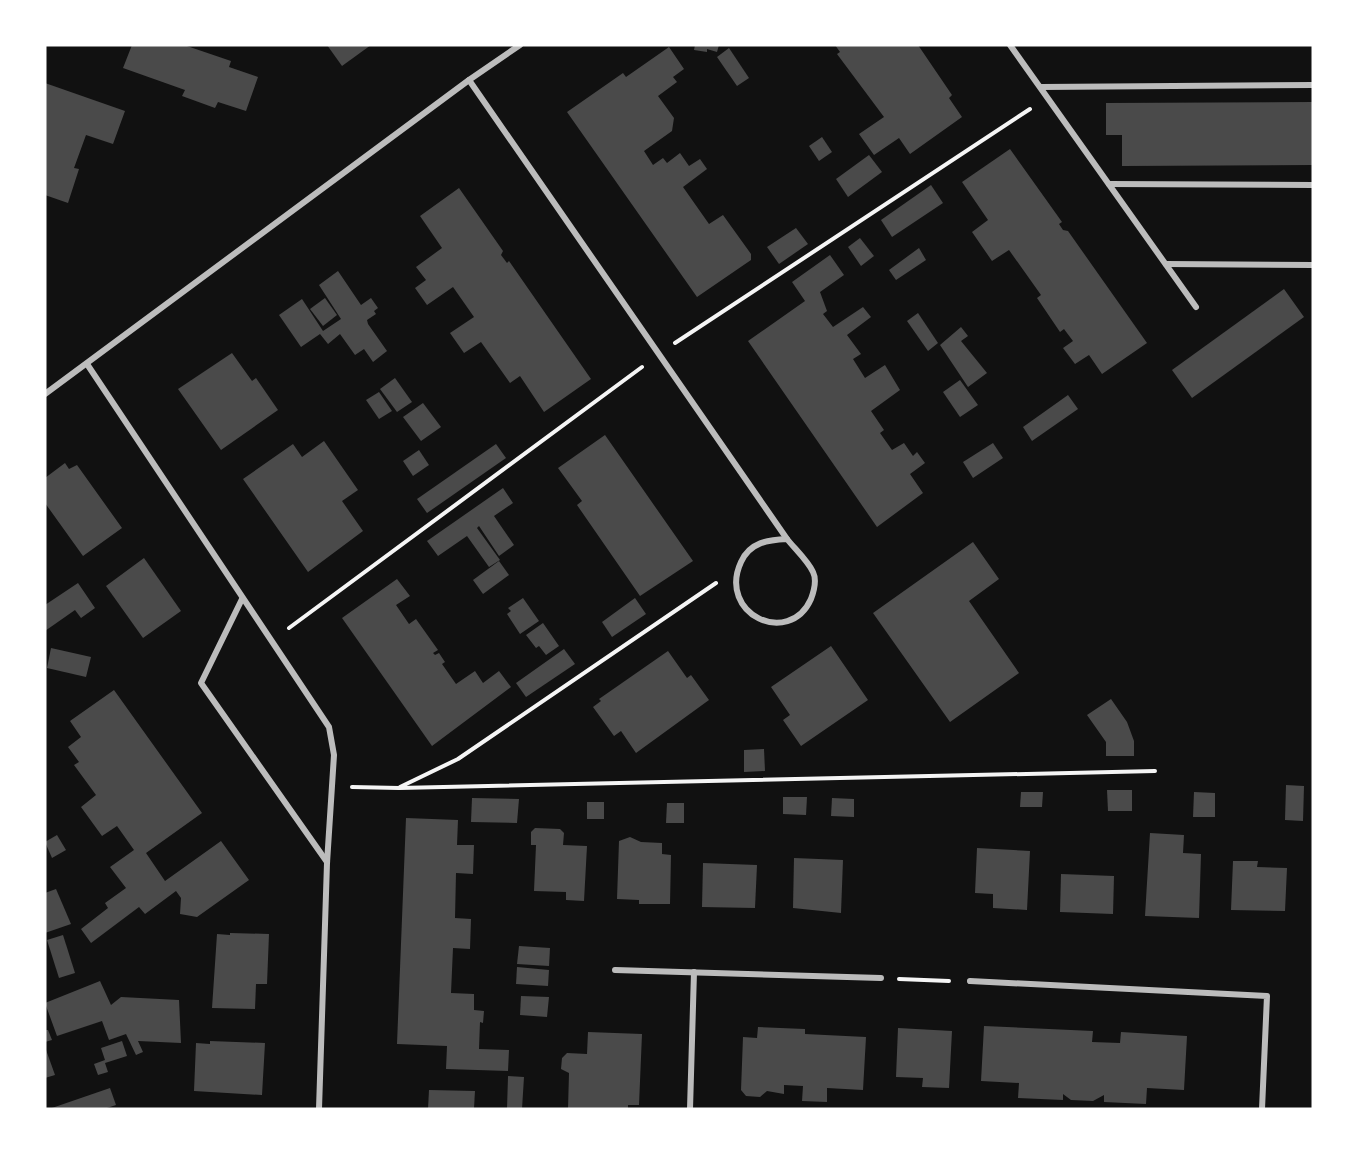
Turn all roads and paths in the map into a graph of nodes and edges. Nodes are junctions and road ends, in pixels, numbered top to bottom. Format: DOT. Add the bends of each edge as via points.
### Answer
graph roads {
  1 [pos="520,45"];
  2 [pos="1010,45"];
  3 [pos="469,80"];
  4 [pos="1313,85"];
  5 [pos="1041,87"];
  6 [pos="1109,184"];
  7 [pos="1313,185"];
  8 [pos="1166,264"];
  9 [pos="1313,265"];
  10 [pos="1196,307"];
  11 [pos="87,364"];
  12 [pos="45,394"];
  13 [pos="787,539"];
  14 [pos="738,567"];
  15 [pos="242,599"];
  16 [pos="1155,771"];
  17 [pos="332,786"];
  18 [pos="399,788"];
  19 [pos="327,863"];
  20 [pos="615,970"];
  21 [pos="694,972"];
  22 [pos="881,978"];
  23 [pos="970,981"];
  24 [pos="319,1109"];
  25 [pos="690,1109"];
  26 [pos="1262,1109"];
  1 -- 3 [label="street"];
  2 -- 5 [label="street"];
  3 -- 11 [label="street"];
  3 -- 13 [label="street"];
  4 -- 5 [label="street"];
  5 -- 6 [label="street"];
  6 -- 7 [label="street"];
  6 -- 8 [label="street"];
  8 -- 9 [label="street"];
  8 -- 10 [label="street"];
  11 -- 12 [label="street"];
  11 -- 15 [label="street"];
  13 -- 14 [label="street" via="770,540 750,548"];
  13 -- 14 [label="street" via="814,572 814,593 808,605 788,621 761,620 745,609 735,584"];
  14 -- 18 [label="path" via="458,759"];
  15 -- 17 [label="street" via="329,727 334,755"];
  15 -- 19 [label="street" via="201,683"];
  16 -- 18 [label="path"];
  17 -- 18 [label="path"];
  17 -- 19 [label="street"];
  19 -- 24 [label="street"];
  20 -- 21 [label="street"];
  21 -- 22 [label="street"];
  21 -- 25 [label="street"];
  22 -- 23 [label="path"];
  23 -- 26 [label="street" via="1267,996"];
}
